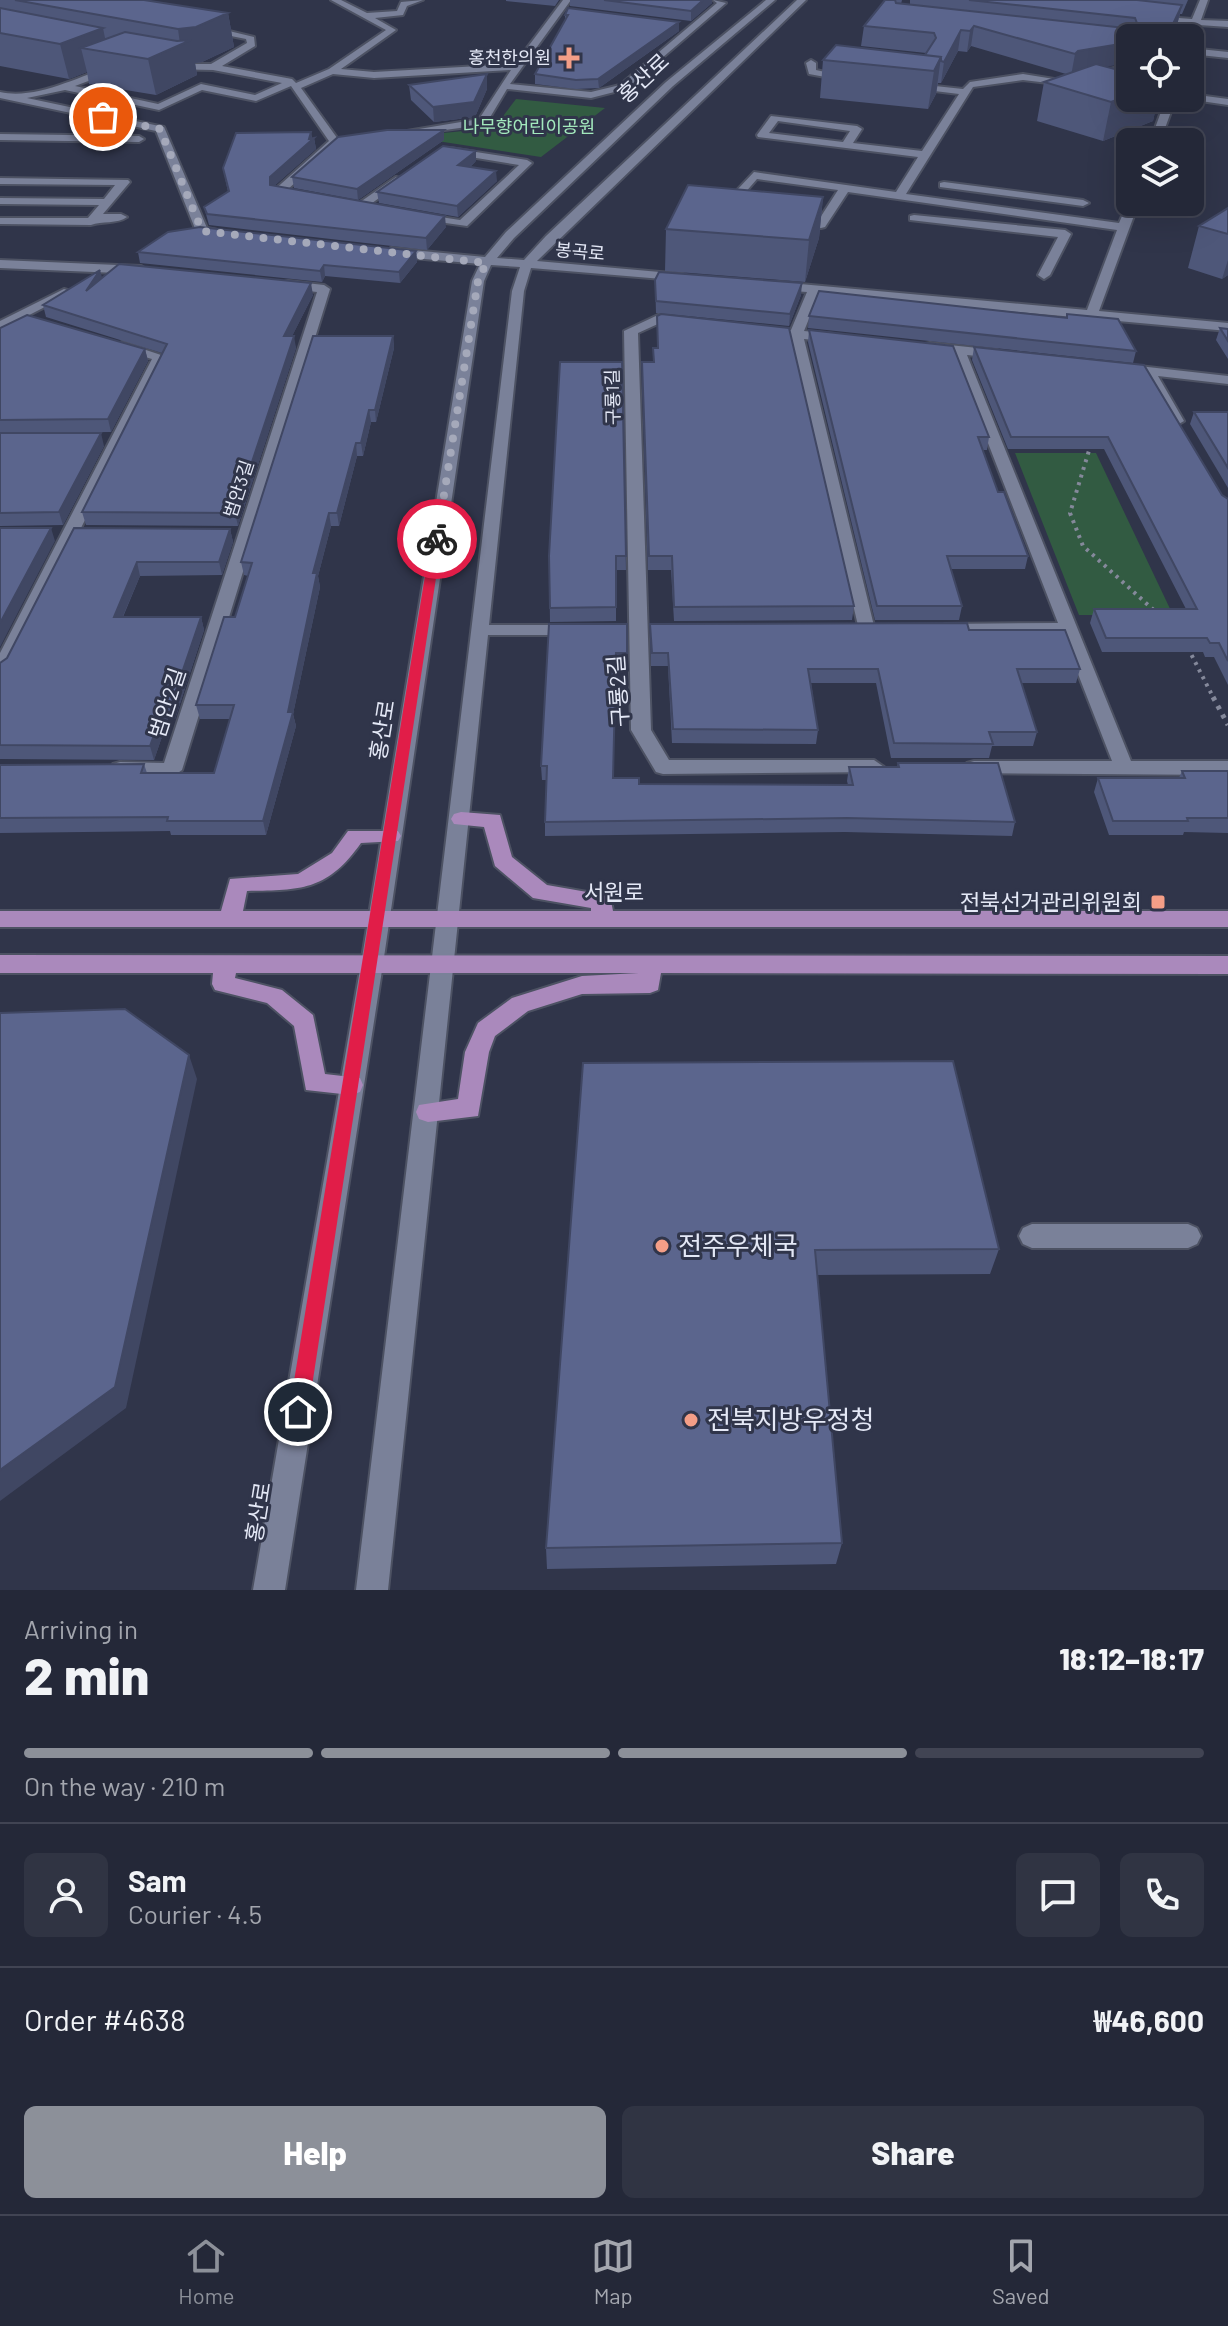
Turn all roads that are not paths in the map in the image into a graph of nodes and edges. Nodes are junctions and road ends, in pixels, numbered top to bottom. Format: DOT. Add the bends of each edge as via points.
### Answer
graph roads {
  1 [pos="335,0"];
  2 [pos="419,0"];
  3 [pos="567,0"];
  4 [pos="717,0"];
  5 [pos="771,0"];
  6 [pos="802,0"];
  7 [pos="1204,0"];
  8 [pos="560,10"];
  9 [pos="575,12"];
  10 [pos="1145,14"];
  11 [pos="366,16"];
  12 [pos="1197,21"];
  13 [pos="1196,24"];
  14 [pos="1228,24"];
  15 [pos="678,25"];
  16 [pos="197,27"];
  17 [pos="692,27"];
  18 [pos="1204,52"];
  19 [pos="1228,55"];
  20 [pos="811,63"];
  21 [pos="840,64"];
  22 [pos="157,65"];
  23 [pos="117,67"];
  24 [pos="213,67"];
  25 [pos="517,67"];
  26 [pos="1116,70"];
  27 [pos="332,71"];
  28 [pos="917,73"];
  29 [pos="829,76"];
  30 [pos="861,79"];
  31 [pos="892,83"];
  32 [pos="1080,83"];
  33 [pos="908,85"];
  34 [pos="1092,85"];
  35 [pos="504,86"];
  36 [pos="65,87"];
  37 [pos="966,92"];
  38 [pos="10,97"];
  39 [pos="1204,99"];
  40 [pos="1228,102"];
  41 [pos="0,107"];
  42 [pos="394,134"];
  43 [pos="0,137"];
  44 [pos="139,139"];
  45 [pos="350,140"];
  46 [pos="335,142"];
  47 [pos="846,146"];
  48 [pos="441,150"];
  49 [pos="925,155"];
  50 [pos="407,174"];
  51 [pos="0,181"];
  52 [pos="944,185"];
  53 [pos="845,188"];
  54 [pos="740,191"];
  55 [pos="984,191"];
  56 [pos="754,193"];
  57 [pos="899,196"];
  58 [pos="305,197"];
  59 [pos="0,201"];
  60 [pos="822,201"];
  61 [pos="110,202"];
  62 [pos="835,203"];
  63 [pos="1083,203"];
  64 [pos="347,204"];
  65 [pos="973,205"];
  66 [pos="360,207"];
  67 [pos="375,209"];
  68 [pos="738,210"];
  69 [pos="404,214"];
  70 [pos="1128,216"];
  71 [pos="121,217"];
  72 [pos="780,217"];
  73 [pos="95,218"];
  74 [pos="914,218"];
  75 [pos="0,221"];
  76 [pos="960,223"];
  77 [pos="1124,227"];
  78 [pos="234,235"];
  79 [pos="376,251"];
  80 [pos="138,252"];
  81 [pos="486,263"];
  82 [pos="0,264"];
  83 [pos="526,266"];
  84 [pos="113,267"];
  85 [pos="158,272"];
  86 [pos="1044,275"];
  87 [pos="693,279"];
  88 [pos="279,284"];
  89 [pos="769,285"];
  90 [pos="815,289"];
  91 [pos="1092,313"];
  92 [pos="704,324"];
  93 [pos="0,326"];
  94 [pos="1228,327"];
  95 [pos="750,329"];
  96 [pos="796,334"];
  97 [pos="855,340"];
  98 [pos="105,341"];
  99 [pos="914,345"];
  100 [pos="958,350"];
  101 [pos="1005,355"];
  102 [pos="1100,366"];
  103 [pos="1148,371"];
  104 [pos="1228,380"];
  105 [pos="1188,439"];
  106 [pos="239,534"];
  107 [pos="1069,628"];
  108 [pos="928,629"];
  109 [pos="480,630"];
  110 [pos="591,630"];
  111 [pos="638,630"];
  112 [pos="866,630"];
  113 [pos="0,671"];
  114 [pos="902,767"];
  115 [pos="949,767"];
  116 [pos="1124,768"];
  117 [pos="1228,768"];
  118 [pos="94,769"];
  119 [pos="461,819"];
  120 [pos="391,836"];
  121 [pos="449,918"];
  122 [pos="0,919"];
  123 [pos="230,919"];
  124 [pos="377,919"];
  125 [pos="602,919"];
  126 [pos="1228,919"];
  127 [pos="443,963"];
  128 [pos="0,964"];
  129 [pos="226,964"];
  130 [pos="372,964"];
  131 [pos="650,964"];
  132 [pos="1228,965"];
  133 [pos="351,1085"];
  134 [pos="428,1112"];
  135 [pos="1032,1236"];
  136 [pos="1188,1236"];
  137 [pos="269,1590"];
  138 [pos="372,1590"];
  1 -- 11 [label="street"];
  2 -- 11 [label="street" via="404,4 400,13"];
  3 -- 8 [label="street"];
  4 -- 17 [label="street" via="722,3"];
  5 -- 81 [label="street, 홍산로" via="686,71"];
  6 -- 83 [label="street"];
  7 -- 12 [label="street"];
  8 -- 9 [label="street"];
  8 -- 25 [label="street"];
  10 -- 12 [label="street"];
  11 -- 27 [label="street" via="392,30"];
  12 -- 13 [label="street"];
  12 -- 14 [label="street"];
  15 -- 17 [label="street"];
  16 -- 24 [label="street" via="250,37 252,44"];
  17 -- 35 [label="street" via="623,87 607,93"];
  18 -- 19 [label="street"];
  20 -- 29 [label="street" via="812,72"];
  21 -- 29 [label="street"];
  22 -- 24 [label="street" via="184,70"];
  23 -- 36 [label="street"];
  24 -- 36 [label="street" via="292,82 256,98 201,87 159,107"];
  25 -- 27 [label="street" via="374,75"];
  25 -- 35 [label="street"];
  26 -- 32 [label="street" via="1079,74"];
  27 -- 46 [label="street" via="295,87"];
  28 -- 33 [label="street"];
  29 -- 30 [label="street"];
  31 -- 33 [label="street"];
  32 -- 34 [label="street"];
  32 -- 37 [label="street" via="1023,77 970,85"];
  33 -- 37 [label="street"];
  35 -- 42 [label="street" via="482,122"];
  36 -- 38 [label="street"];
  37 -- 49 [label="street"];
  38 -- 41 [label="street"];
  38 -- 78 [label="street" via="160,129 196,232"];
  39 -- 40 [label="street"];
  43 -- 44 [label="street"];
  45 -- 46 [label="street"];
  46 -- 58 [label="street" via="278,192"];
  47 -- 47 [label="street" via="790,139 762,135 775,118 857,129"];
  47 -- 49 [label="street"];
  48 -- 69 [label="street" via="527,163 463,224"];
  49 -- 57 [label="street"];
  50 -- 66 [label="street"];
  51 -- 61 [label="street" via="124,182"];
  52 -- 55 [label="street"];
  53 -- 54 [label="street" via="754,175"];
  53 -- 57 [label="street"];
  53 -- 62 [label="street"];
  54 -- 56 [label="street"];
  54 -- 68 [label="street" via="725,208"];
  55 -- 63 [label="street"];
  55 -- 65 [label="street"];
  57 -- 65 [label="street"];
  59 -- 61 [label="street"];
  60 -- 62 [label="street"];
  61 -- 73 [label="street"];
  62 -- 72 [label="street" via="821,225"];
  64 -- 66 [label="street"];
  65 -- 76 [label="street"];
  65 -- 77 [label="street"];
  66 -- 67 [label="street"];
  70 -- 77 [label="street"];
  71 -- 73 [label="street"];
  73 -- 75 [label="street"];
  74 -- 76 [label="street"];
  76 -- 86 [label="street" via="1065,234"];
  77 -- 91 [label="street"];
  79 -- 81 [label="street, 봉곡로"];
  80 -- 84 [label="street"];
  81 -- 83 [label="street, 봉곡로"];
  81 -- 120 [label="street, 홍산로" via="478,281"];
  82 -- 84 [label="street"];
  83 -- 87 [label="street, 봉곡로"];
  83 -- 109 [label="street" via="515,311"];
  84 -- 85 [label="street"];
  84 -- 93 [label="street" via="28,319"];
  88 -- 106 [label="street, 범안3길" via="324,289"];
  89 -- 90 [label="street"];
  90 -- 91 [label="street"];
  90 -- 96 [label="street"];
  91 -- 94 [label="street"];
  92 -- 111 [label="street, 구룡1길" via="658,319 631,331"];
  95 -- 96 [label="street"];
  96 -- 97 [label="street"];
  96 -- 112 [label="street"];
  98 -- 113 [label="street" via="160,357 111,439 70,534"];
  99 -- 100 [label="street"];
  100 -- 101 [label="street"];
  100 -- 107 [label="street"];
  102 -- 103 [label="street"];
  103 -- 104 [label="street"];
  103 -- 105 [label="street"];
  106 -- 118 [label="street, 범안2길" via="172,770"];
  107 -- 108 [label="street"];
  107 -- 116 [label="street"];
  109 -- 110 [label="street"];
  109 -- 119 [label="street"];
  111 -- 114 [label="street, 구룡2길" via="641,730 663,767"];
  115 -- 116 [label="street"];
  116 -- 117 [label="street"];
  119 -- 121 [label="street"];
  119 -- 125 [label="main road" via="493,820 502,861 541,892 602,902"];
  120 -- 123 [label="main road" via="355,836 339,858 302,882 238,884"];
  120 -- 124 [label="street, 홍산로"];
  121 -- 124 [label="main road, 서원로"];
  121 -- 125 [label="main road, 서원로"];
  121 -- 127 [label="street"];
  122 -- 123 [label="main road, 서원로"];
  123 -- 124 [label="main road, 서원로"];
  124 -- 130 [label="street, 홍산로"];
  125 -- 126 [label="main road, 서원로"];
  127 -- 130 [label="main road"];
  127 -- 131 [label="main road"];
  127 -- 134 [label="street"];
  128 -- 129 [label="main road"];
  129 -- 130 [label="main road"];
  129 -- 133 [label="main road" via="223,984 274,996 305,1022 315,1083"];
  130 -- 133 [label="street, 홍산로"];
  131 -- 132 [label="main road"];
  131 -- 134 [label="main road" via="650,984 582,985 520,1004 486,1030 477,1052 469,1109"];
  133 -- 137 [label="street, 홍산로"];
  134 -- 138 [label="street"];
  135 -- 136 [label="street"];
}
